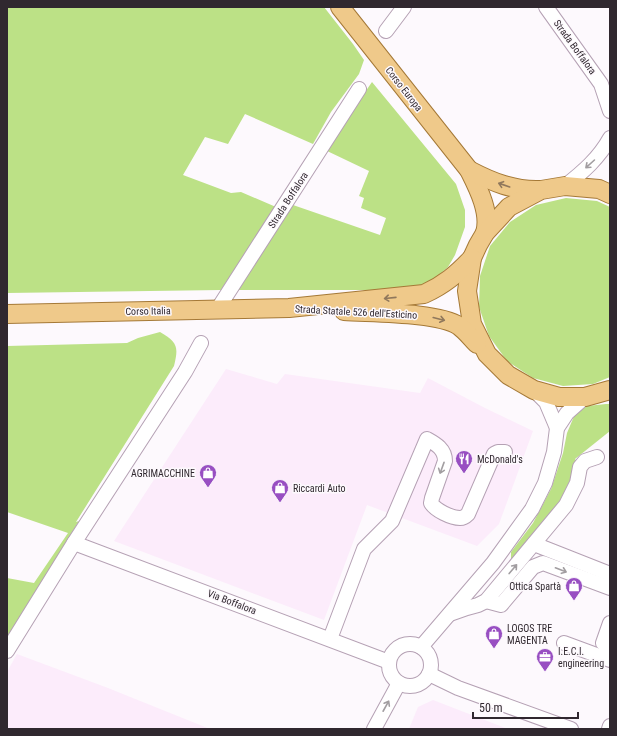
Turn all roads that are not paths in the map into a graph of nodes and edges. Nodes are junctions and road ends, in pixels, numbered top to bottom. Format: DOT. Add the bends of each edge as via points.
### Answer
graph roads {
  1 [pos="340,7"];
  2 [pos="404,7"];
  3 [pos="546,7"];
  4 [pos="386,31"];
  5 [pos="359,89"];
  6 [pos="610,111"];
  7 [pos="610,138"];
  8 [pos="469,170"];
  9 [pos="565,186"];
  10 [pos="541,190"];
  11 [pos="610,194"];
  12 [pos="485,233"];
  13 [pos="472,258"];
  14 [pos="289,308"];
  15 [pos="217,310"];
  16 [pos="7,314"];
  17 [pos="201,343"];
  18 [pos="487,354"];
  19 [pos="534,390"];
  20 [pos="608,392"];
  21 [pos="584,397"];
  22 [pos="558,428"];
  23 [pos="505,452"];
  24 [pos="597,457"];
  25 [pos="74,543"];
  26 [pos="534,544"];
  27 [pos="610,574"];
  28 [pos="610,588"];
  29 [pos="486,601"];
  30 [pos="450,614"];
  31 [pos="610,623"];
  32 [pos="330,639"];
  33 [pos="564,643"];
  34 [pos="610,647"];
  35 [pos="421,648"];
  36 [pos="7,651"];
  37 [pos="610,660"];
  38 [pos="389,662"];
  39 [pos="429,674"];
  40 [pos="399,683"];
  41 [pos="610,726"];
  42 [pos="374,729"];
  43 [pos="571,729"];
  44 [pos="609,729"];
  1 -- 8 [label="main road, Corso Europa"];
  2 -- 4 [label="street"];
  3 -- 6 [label="street, Strada Boffalora" via="601,84"];
  5 -- 15 [label="street, Strada Boffalora"];
  7 -- 9 [label="street, one-way" via="594,162"];
  10 -- 8 [label="main road, Corso Europa, one-way" via="514,188"];
  8 -- 12 [label="main road, Corso Europa" via="478,188 485,213"];
  9 -- 10 [label="main road, Corso Europa"];
  9 -- 11 [label="main road, Corso Europa" via="598,189"];
  10 -- 12 [label="main road, Corso Europa" via="509,207"];
  12 -- 13 [label="main road, Corso Europa"];
  13 -- 14 [label="main road, Strada Statale 526 dell'Esticino, one-way" via="439,288 424,294"];
  13 -- 18 [label="main road, Corso Europa" via="467,291 472,324"];
  14 -- 15 [label="main road, Corso Italia"];
  14 -- 18 [label="main road, Strada Statale 526 dell'Esticino, one-way" via="442,319 459,326"];
  15 -- 16 [label="main road, Corso Italia"];
  17 -- 25 [label="street" via="185,372"];
  18 -- 19 [label="main road, Corso Europa" via="508,376"];
  19 -- 21 [label="main road, Corso Europa" via="559,397"];
  19 -- 22 [label="street" via="546,402"];
  20 -- 21 [label="main road, Corso Europa"];
  21 -- 22 [label="street" via="567,413"];
  22 -- 30 [label="street" via="545,483 532,509 493,563"];
  32 -- 23 [label="street, one-way" via="364,549 392,521 427,439 438,445 445,456 431,503 438,510 461,519 468,514 494,454"];
  24 -- 26 [label="street" via="585,461 566,505"];
  25 -- 32 [label="street, Via Boffalora"];
  25 -- 36 [label="street"];
  26 -- 27 [label="street"];
  29 -- 26 [label="street, one-way"];
  29 -- 28 [label="street, one-way" via="501,605 533,568 543,563"];
  29 -- 30 [label="street"];
  30 -- 35 [label="street"];
  31 -- 34 [label="street" via="603,643"];
  32 -- 38 [label="street, Via Boffalora"];
  33 -- 37 [label="street"];
  35 -- 38 [label="street" via="414,644 401,646 392,654"];
  35 -- 39 [label="street" via="430,662"];
  38 -- 40 [label="street" via="390,673"];
  39 -- 40 [label="street" via="414,686"];
  39 -- 43 [label="street" via="458,688"];
  42 -- 40 [label="street, one-way"];
  41 -- 44 [label="street"];
}
